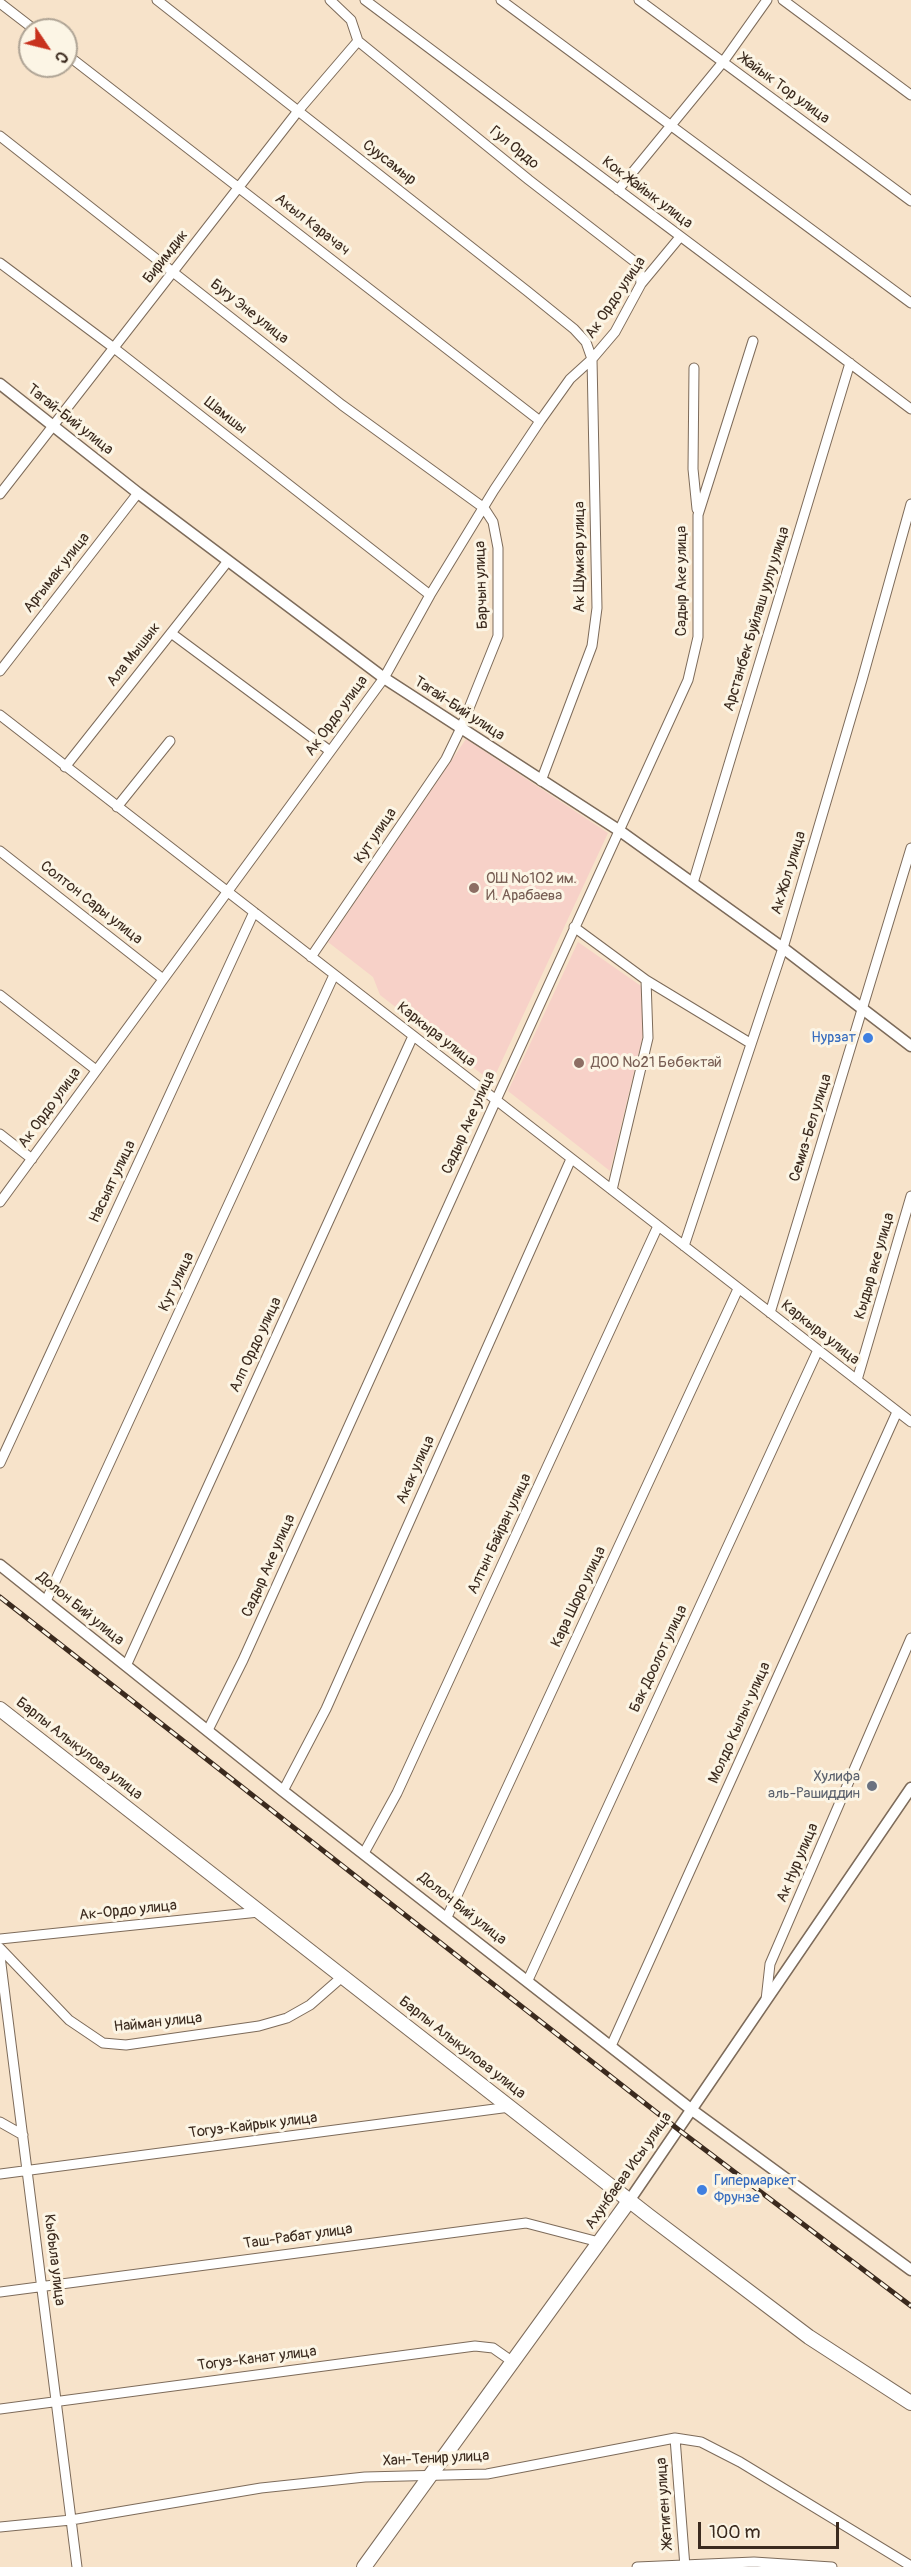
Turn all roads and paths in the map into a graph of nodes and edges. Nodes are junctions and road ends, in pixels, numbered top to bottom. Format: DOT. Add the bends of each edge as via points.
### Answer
graph roads {
  1 [pos="157,0"];
  2 [pos="330,0"];
  3 [pos="365,0"];
  4 [pos="501,0"];
  5 [pos="639,0"];
  6 [pos="767,0"];
  7 [pos="783,0"];
  8 [pos="0,3"];
  9 [pos="19,18"];
  10 [pos="358,41"];
  11 [pos="723,62"];
  12 [pos="78,63"];
  13 [pos="911,95"];
  14 [pos="298,111"];
  15 [pos="672,126"];
  16 [pos="0,136"];
  17 [pos="239,187"];
  18 [pos="618,190"];
  19 [pos="911,201"];
  20 [pos="680,237"];
  21 [pos="0,263"];
  22 [pos="173,271"];
  23 [pos="641,284"];
  24 [pos="911,303"];
  25 [pos="753,341"];
  26 [pos="114,348"];
  27 [pos="592,359"];
  28 [pos="850,363"];
  29 [pos="694,368"];
  30 [pos="0,384"];
  31 [pos="911,409"];
  32 [pos="540,421"];
  33 [pos="53,426"];
  34 [pos="138,493"];
  35 [pos="0,494"];
  36 [pos="911,504"];
  37 [pos="484,508"];
  38 [pos="698,515"];
  39 [pos="228,561"];
  40 [pos="430,595"];
  41 [pos="171,633"];
  42 [pos="0,671"];
  43 [pos="384,678"];
  44 [pos="0,715"];
  45 [pos="461,728"];
  46 [pos="171,741"];
  47 [pos="330,751"];
  48 [pos="65,767"];
  49 [pos="541,781"];
  50 [pos="117,807"];
  51 [pos="620,831"];
  52 [pos="911,848"];
  53 [pos="0,851"];
  54 [pos="693,883"];
  55 [pos="227,892"];
  56 [pos="254,912"];
  57 [pos="574,927"];
  58 [pos="783,948"];
  59 [pos="311,957"];
  60 [pos="334,975"];
  61 [pos="163,979"];
  62 [pos="646,980"];
  63 [pos="0,995"];
  64 [pos="863,1008"];
  65 [pos="413,1036"];
  66 [pos="750,1043"];
  67 [pos="911,1046"];
  68 [pos="96,1070"];
  69 [pos="495,1101"];
  70 [pos="0,1134"];
  71 [pos="32,1159"];
  72 [pos="571,1159"];
  73 [pos="612,1190"];
  74 [pos="911,1196"];
  75 [pos="0,1202"];
  76 [pos="658,1226"];
  77 [pos="684,1246"];
  78 [pos="738,1289"];
  79 [pos="770,1313"];
  80 [pos="818,1350"];
  81 [pos="857,1380"];
  82 [pos="897,1412"];
  83 [pos="911,1422"];
  84 [pos="0,1463"];
  85 [pos="0,1564"];
  86 [pos="46,1601"];
  87 [pos="911,1638"];
  88 [pos="126,1666"];
  89 [pos="0,1708"];
  90 [pos="208,1730"];
  91 [pos="911,1788"];
  92 [pos="283,1791"];
  93 [pos="364,1853"];
  94 [pos="259,1912"];
  95 [pos="447,1917"];
  96 [pos="0,1939"];
  97 [pos="0,1948"];
  98 [pos="0,1956"];
  99 [pos="342,1977"];
  100 [pos="528,1980"];
  101 [pos="766,2003"];
  102 [pos="611,2046"];
  103 [pos="510,2107"];
  104 [pos="692,2110"];
  105 [pos="0,2122"];
  106 [pos="23,2135"];
  107 [pos="27,2170"];
  108 [pos="0,2174"];
  109 [pos="629,2201"];
  110 [pos="599,2242"];
  111 [pos="911,2270"];
  112 [pos="42,2286"];
  113 [pos="0,2292"];
  114 [pos="513,2362"];
  115 [pos="56,2400"];
  116 [pos="911,2403"];
  117 [pos="0,2409"];
  118 [pos="675,2438"];
  119 [pos="432,2476"];
  120 [pos="71,2520"];
  121 [pos="0,2528"];
  122 [pos="685,2566"];
  123 [pos="911,2566"];
  124 [pos="77,2567"];
  125 [pos="364,2567"];
  126 [pos="637,2567"];
  127 [pos="832,2567"];
  1 -- 14 [label="street, Суусамыр"];
  2 -- 10 [label="street" via="351,20"];
  3 -- 18 [label="street, Кок Жайык улица"];
  4 -- 15 [label="street"];
  5 -- 11 [label="street, Жайык Тор улица"];
  6 -- 11 [label="street"];
  7 -- 13 [label="street"];
  8 -- 9 [label="street"];
  10 -- 14 [label="street, Биримдик"];
  10 -- 23 [label="street, Гул Ордо" via="635,261"];
  11 -- 15 [label="street"];
  11 -- 19 [label="street, Жайык Тор улица"];
  12 -- 17 [label="street, Акыл Карачач"];
  14 -- 17 [label="street, Биримдик"];
  14 -- 27 [label="street, Суусамыр" via="574,329 586,342"];
  15 -- 18 [label="street"];
  15 -- 24 [label="street"];
  16 -- 22 [label="street, Бугу Эне улица"];
  17 -- 22 [label="street, Биримдик"];
  17 -- 32 [label="street, Акыл Карачач"];
  18 -- 20 [label="street, Кок Жайык улица"];
  20 -- 23 [label="street, Ак Ордо улица"];
  20 -- 28 [label="street, Кок Жайык улица"];
  21 -- 26 [label="street, Шамшы"];
  22 -- 26 [label="street, Биримдик"];
  22 -- 37 [label="street, Бугу Эне улица" via="342,405"];
  23 -- 27 [label="street, Ак Ордо улица" via="615,332"];
  25 -- 38 [label="street, Садыр Аке улица"];
  26 -- 33 [label="street, Биримдик"];
  26 -- 40 [label="street, Шамшы"];
  27 -- 32 [label="street, Ак Ордо улица" via="570,379"];
  27 -- 49 [label="street, Ак Шумкар улица" via="597,608 592,646"];
  28 -- 31 [label="street, Кок Жайык улица"];
  28 -- 54 [label="street, Арстанбек Буйлаш уулу улица"];
  29 -- 38 [label="street, Садыр Аке улица" via="693,469"];
  30 -- 33 [label="street, Тагай-Бий улица"];
  32 -- 37 [label="street, Ак Ордо улица"];
  33 -- 34 [label="street, Тагай-Бий улица"];
  33 -- 35 [label="street, Биримдик"];
  34 -- 39 [label="street, Тагай-Бий улица"];
  34 -- 42 [label="street, Аргымак улица"];
  36 -- 58 [label="street, Ак Жол улица"];
  37 -- 40 [label="street, Ак Ордо улица"];
  37 -- 45 [label="street, Барчын улица" via="493,522 498,548 498,636"];
  38 -- 51 [label="street, Садыр Аке улица" via="698,637 688,680"];
  39 -- 41 [label="street, Ала Мышык"];
  39 -- 43 [label="street, Тагай-Бий улица"];
  40 -- 43 [label="street, Ак Ордо улица"];
  41 -- 47 [label="street"];
  41 -- 48 [label="street, Ала Мышык"];
  43 -- 45 [label="street, Тагай-Бий улица"];
  43 -- 47 [label="street, Ак Ордо улица"];
  44 -- 48 [label="street, Каркыра улица"];
  45 -- 49 [label="street, Тагай-Бий улица"];
  45 -- 59 [label="street, Кут улица" via="446,759"];
  46 -- 50 [label="street"];
  47 -- 55 [label="street, Ак Ордо улица"];
  48 -- 50 [label="street, Каркыра улица"];
  49 -- 51 [label="street, Тагай-Бий улица"];
  50 -- 55 [label="street, Каркыра улица"];
  51 -- 54 [label="street, Тагай-Бий улица"];
  51 -- 57 [label="street, Садыр Аке улица"];
  52 -- 64 [label="street, Семиз-Бел улица"];
  53 -- 61 [label="street, Солтон Сары улица"];
  54 -- 58 [label="street, Тагай-Бий улица"];
  55 -- 56 [label="street, Каркыра улица"];
  55 -- 61 [label="street, Ак Ордо улица"];
  56 -- 59 [label="street, Каркыра улица"];
  56 -- 84 [label="street, Насыят улица"];
  57 -- 62 [label="street"];
  57 -- 69 [label="street, Садыр Аке улица"];
  58 -- 64 [label="street, Тагай-Бий улица"];
  58 -- 66 [label="street, Ак Жол улица"];
  59 -- 60 [label="street, Каркыра улица"];
  60 -- 65 [label="street, Каркыра улица"];
  60 -- 86 [label="street, Кут улица"];
  61 -- 68 [label="street, Ак Ордо улица"];
  62 -- 66 [label="street"];
  62 -- 73 [label="street" via="648,1038"];
  63 -- 68 [label="street"];
  64 -- 67 [label="street, Тагай-Бий улица"];
  64 -- 79 [label="street, Семиз-Бел улица"];
  65 -- 69 [label="street, Каркыра улица"];
  65 -- 88 [label="street, Алп Ордо улица"];
  66 -- 77 [label="street, Ак Жол улица"];
  68 -- 71 [label="street, Ак Ордо улица"];
  69 -- 72 [label="street, Каркыра улица"];
  69 -- 90 [label="street, Садыр Аке улица"];
  70 -- 71 [label="street"];
  71 -- 75 [label="street, Ак Ордо улица"];
  72 -- 73 [label="street, Каркыра улица"];
  72 -- 92 [label="street, Акак улица" via="326,1708"];
  73 -- 76 [label="street, Каркыра улица"];
  74 -- 81 [label="street, Кыдыр аке улица"];
  76 -- 77 [label="street, Каркыра улица"];
  76 -- 93 [label="street, Алтын Байран улица" via="397,1793"];
  77 -- 78 [label="street, Каркыра улица"];
  78 -- 79 [label="street, Каркыра улица"];
  78 -- 95 [label="street, Кара Шоро улица"];
  79 -- 80 [label="street, Каркыра улица"];
  80 -- 81 [label="street, Каркыра улица"];
  80 -- 100 [label="street, Бак Доолот улица"];
  81 -- 82 [label="street, Каркыра улица"];
  82 -- 83 [label="street, Каркыра улица"];
  82 -- 102 [label="street, Молдо Кылыч улица"];
  85 -- 86 [label="street, Долон Бий улица"];
  86 -- 88 [label="street, Долон Бий улица"];
  87 -- 101 [label="street, Ак Нур улица" via="770,1964"];
  88 -- 90 [label="street, Долон Бий улица"];
  89 -- 94 [label="main road, Барпы Алыкулова улица"];
  90 -- 92 [label="street, Долон Бий улица"];
  91 -- 101 [label="street, Ахунбаева Исы улица"];
  92 -- 93 [label="street, Долон Бий улица"];
  93 -- 95 [label="street, Долон Бий улица"];
  94 -- 96 [label="street, Ак-Ордо улица"];
  94 -- 99 [label="main road, Барпы Алыкулова улица"];
  95 -- 100 [label="street, Долон Бий улица"];
  97 -- 99 [label="street, Найман улица" via="69,2020 103,2043 126,2045 268,2024 310,2005"];
  98 -- 106 [label="street, Кыбыла улица"];
  99 -- 103 [label="main road, Барпы Алыкулова улица"];
  100 -- 102 [label="street, Долон Бий улица"];
  101 -- 104 [label="street, Ахунбаева Исы улица"];
  102 -- 104 [label="street, Долон Бий улица"];
  103 -- 107 [label="street, Тогуз-Кайрык улица"];
  103 -- 109 [label="main road, Барпы Алыкулова улица"];
  104 -- 109 [label="street, Ахунбаева Исы улица"];
  104 -- 111 [label="street, Долон Бий улица"];
  105 -- 106 [label="street"];
  106 -- 107 [label="street, Кыбыла улица"];
  107 -- 108 [label="street, Тогуз-Кайрык улица"];
  107 -- 112 [label="street, Кыбыла улица"];
  109 -- 110 [label="main road, Ахунбаева Исы улица"];
  109 -- 116 [label="main road, Барпы Алыкулова улица" via="809,2337"];
  110 -- 112 [label="street, Таш-Рабат улица" via="526,2223"];
  110 -- 114 [label="main road, Ахунбаева Исы улица"];
  112 -- 113 [label="street, Таш-Рабат улица"];
  112 -- 115 [label="street, Кыбыла улица"];
  114 -- 115 [label="street, Тогуз-Канат улица" via="493,2348 475,2346"];
  114 -- 119 [label="main road, Ахунбаева Исы улица"];
  115 -- 117 [label="street, Тогуз-Канат улица"];
  115 -- 120 [label="street, Кыбыла улица"];
  118 -- 119 [label="street, Хан-Тенир улица" via="487,2474"];
  118 -- 122 [label="street, Жетиген улица"];
  118 -- 123 [label="street, Хан-Тенир улица" via="701,2442 740,2462"];
  119 -- 120 [label="street, Хан-Тенир улица" via="365,2477 261,2488"];
  119 -- 125 [label="main road, Ахунбаева Исы улица"];
  120 -- 121 [label="street, Хан-Тенир улица"];
  120 -- 124 [label="street, Кыбыла улица"];
  122 -- 126 [label="street"];
  122 -- 127 [label="street" via="754,2562"];
}
